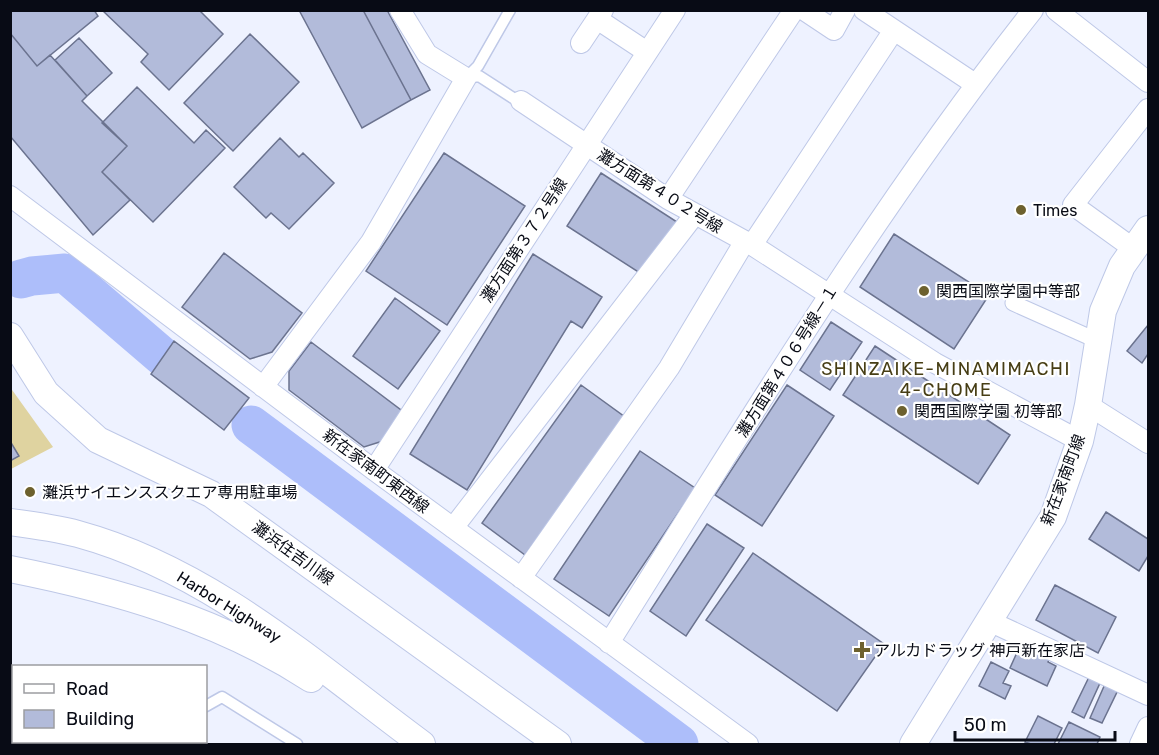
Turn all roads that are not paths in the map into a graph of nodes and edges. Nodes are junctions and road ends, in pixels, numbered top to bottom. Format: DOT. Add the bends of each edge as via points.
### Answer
graph roads {
  1 [pos="400,10"];
  2 [pos="418,10"];
  3 [pos="510,10"];
  4 [pos="675,10"];
  5 [pos="794,10"];
  6 [pos="804,10"];
  7 [pos="845,10"];
  8 [pos="864,10"];
  9 [pos="1033,10"];
  10 [pos="1056,10"];
  11 [pos="600,15"];
  12 [pos="410,30"];
  13 [pos="894,30"];
  14 [pos="581,42"];
  15 [pos="647,52"];
  16 [pos="466,78"];
  17 [pos="1149,82"];
  18 [pos="975,84"];
  19 [pos="521,101"];
  20 [pos="1149,109"];
  21 [pos="586,145"];
  22 [pos="10,196"];
  23 [pos="668,199"];
  24 [pos="695,214"];
  25 [pos="1149,229"];
  26 [pos="748,243"];
  27 [pos="1134,249"];
  28 [pos="829,294"];
  29 [pos="1013,303"];
  30 [pos="10,336"];
  31 [pos="1098,341"];
  32 [pos="263,387"];
  33 [pos="1088,405"];
  34 [pos="1080,441"];
  35 [pos="1149,443"];
  36 [pos="374,470"];
  37 [pos="10,522"];
  38 [pos="453,528"];
  39 [pos="10,569"];
  40 [pos="521,578"];
  41 [pos="989,621"];
  42 [pos="609,643"];
  43 [pos="1149,695"];
  44 [pos="207,705"];
  45 [pos="1149,727"];
  46 [pos="297,744"];
  47 [pos="401,744"];
  48 [pos="422,744"];
  49 [pos="558,744"];
  50 [pos="746,744"];
  51 [pos="913,744"];
  52 [pos="1140,744"];
  1 -- 12 [label="street, 灘方面第４０２号線"];
  2 -- 12 [label="street"];
  3 -- 16 [label="lane" via="478,66"];
  4 -- 15 [label="street, 灘方面第３７２号線"];
  5 -- 23 [label="street"];
  6 -- 7 [label="street" via="834,30"];
  8 -- 13 [label="street"];
  9 -- 18 [label="street, 灘方面第４０６号線－１"];
  10 -- 17 [label="street"];
  11 -- 14 [label="street"];
  11 -- 15 [label="street"];
  12 -- 16 [label="street, 灘方面第４０２号線" via="427,54"];
  13 -- 18 [label="street"];
  13 -- 26 [label="street"];
  15 -- 21 [label="street, 灘方面第３７２号線"];
  16 -- 19 [label="lane, 灘方面第４０２号線" via="479,76"];
  16 -- 32 [label="street" via="371,242"];
  18 -- 28 [label="street, 灘方面第４０６号線－１"];
  19 -- 21 [label="street, 灘方面第４０２号線"];
  20 -- 27 [label="street" via="1073,205"];
  21 -- 23 [label="street, 灘方面第４０２号線"];
  21 -- 36 [label="street, 灘方面第３７２号線"];
  22 -- 32 [label="street, 新在家南町東西線"];
  23 -- 24 [label="street, 灘方面第４０２号線"];
  24 -- 26 [label="street, 灘方面第４０２号線"];
  24 -- 38 [label="street"];
  25 -- 27 [label="street, 新在家南町線"];
  26 -- 28 [label="street, 灘方面第４０２号線"];
  26 -- 40 [label="street" via="669,369"];
  27 -- 31 [label="street, 新在家南町線" via="1122,266 1103,311"];
  28 -- 34 [label="street, 灘方面第４０２号線" via="935,363"];
  28 -- 42 [label="street, 灘方面第４０６号線－１"];
  29 -- 31 [label="street"];
  30 -- 49 [label="street, 灘浜住吉川線" via="46,393 98,440 211,494"];
  31 -- 33 [label="street, 新在家南町線"];
  32 -- 36 [label="street, 新在家南町東西線"];
  33 -- 34 [label="street, 新在家南町線"];
  33 -- 35 [label="street"];
  34 -- 41 [label="street, 新在家南町線" via="1053,517"];
  36 -- 38 [label="street, 新在家南町東西線"];
  37 -- 48 [label="street, Harbor Highway" via="77,533 167,568 255,619"];
  38 -- 40 [label="street, 新在家南町東西線"];
  39 -- 47 [label="street, Harbor Highway" via="126,596 241,640 338,696"];
  40 -- 42 [label="street, 新在家南町東西線"];
  41 -- 43 [label="street"];
  41 -- 51 [label="street, 新在家南町線"];
  42 -- 50 [label="street, 新在家南町東西線"];
  44 -- 46 [label="lane" via="222,697"];
  45 -- 52 [label="street"];
}
